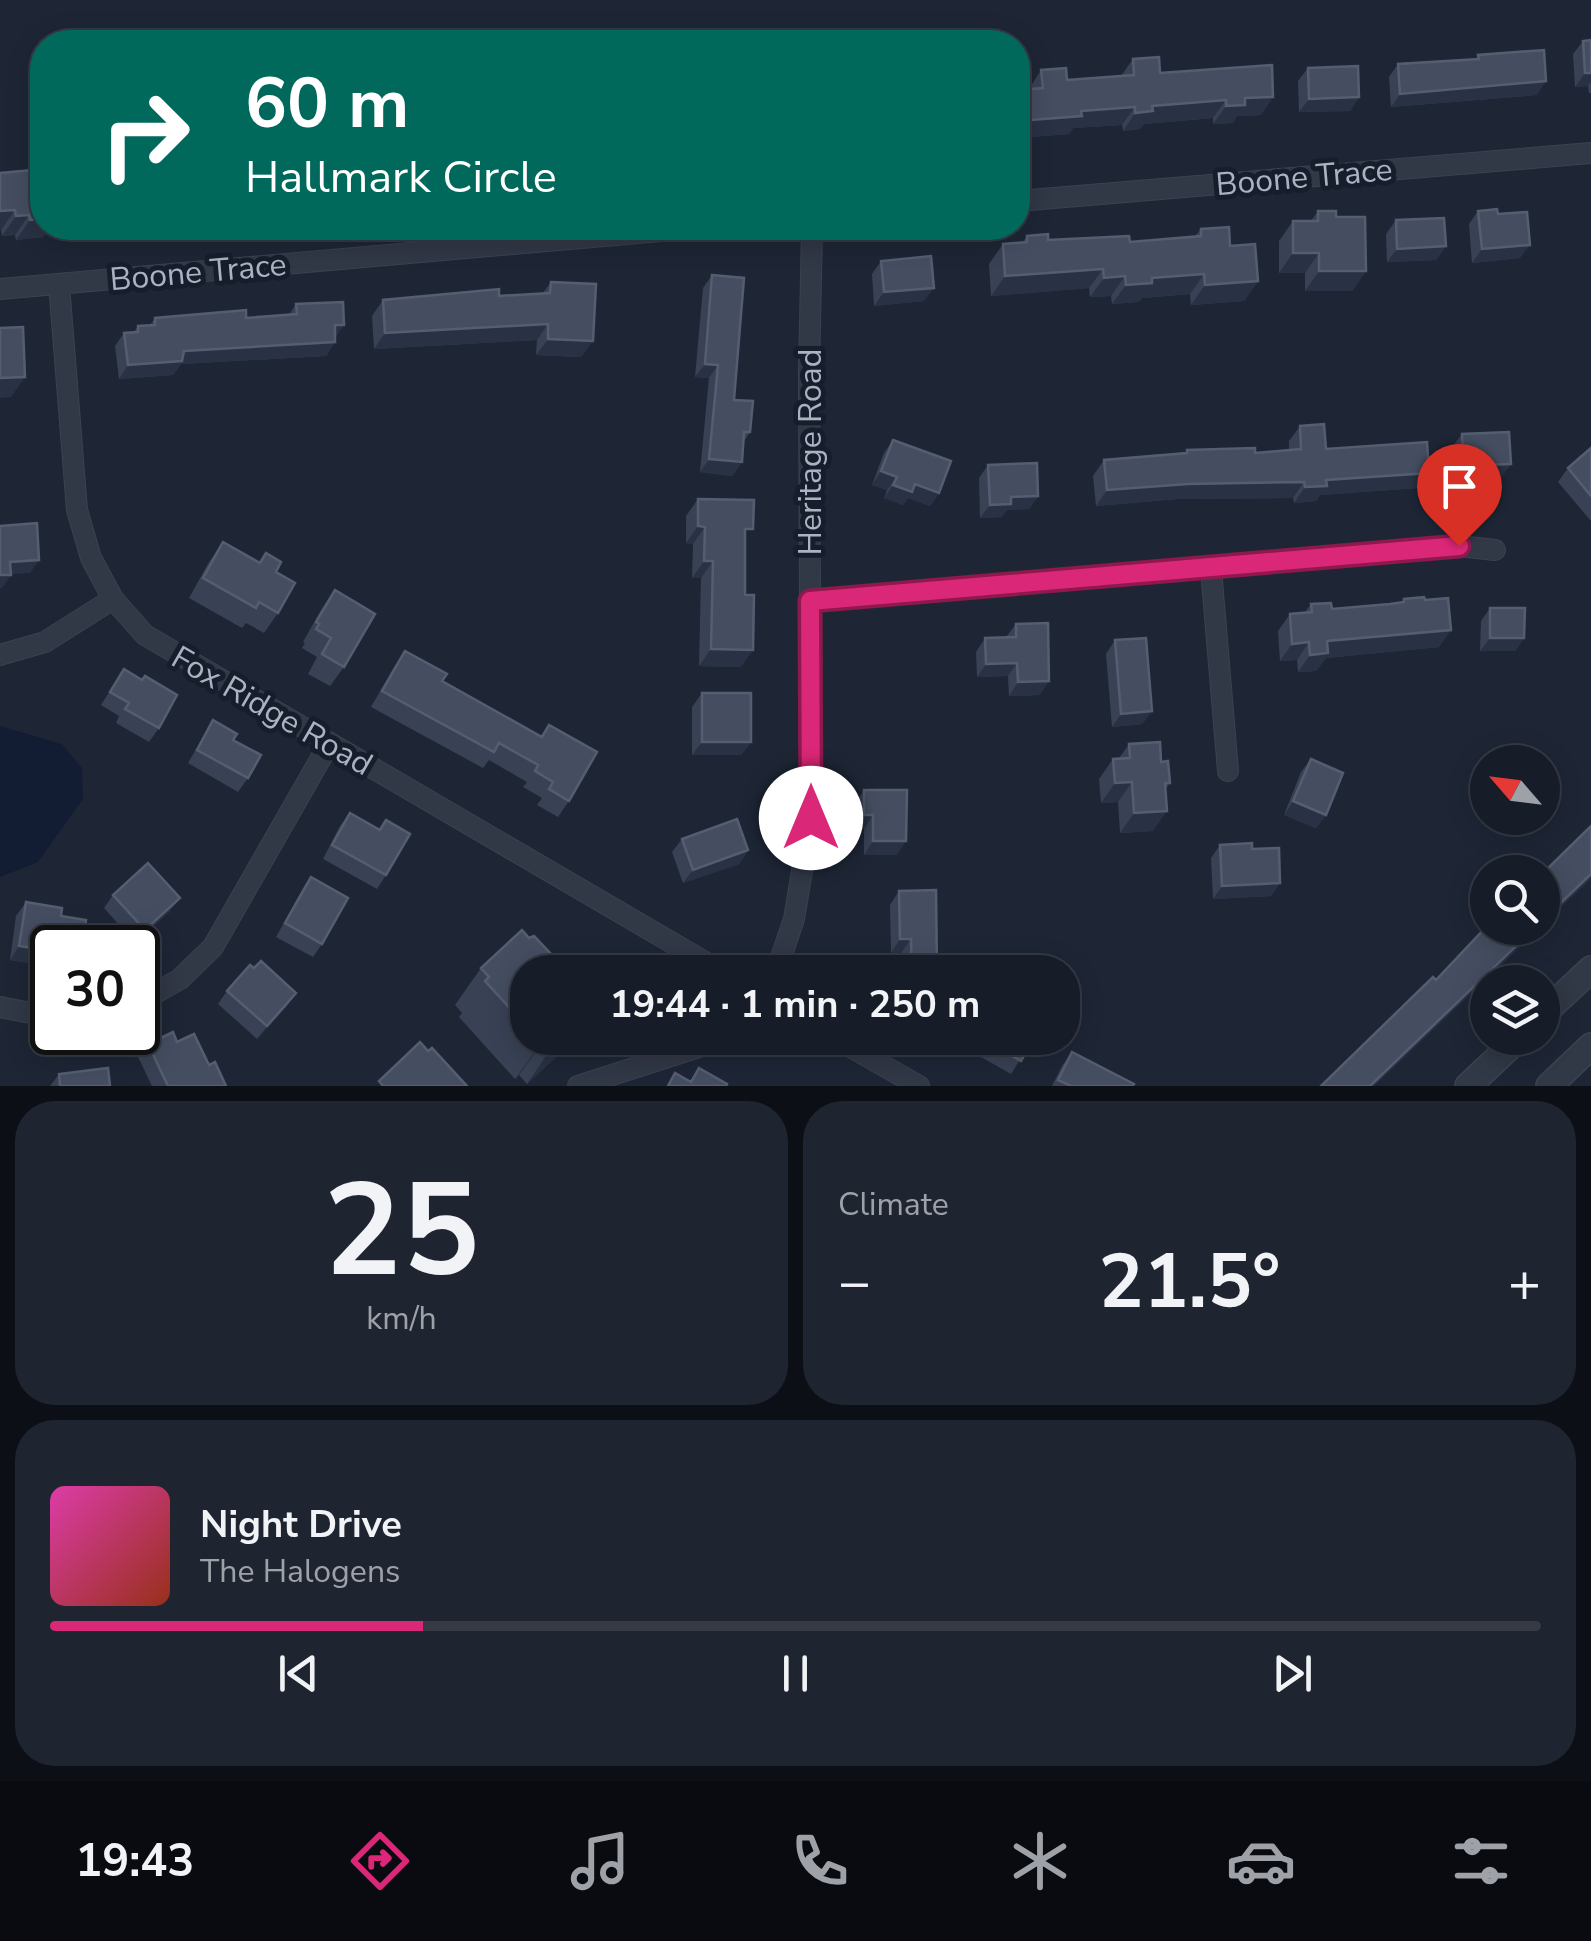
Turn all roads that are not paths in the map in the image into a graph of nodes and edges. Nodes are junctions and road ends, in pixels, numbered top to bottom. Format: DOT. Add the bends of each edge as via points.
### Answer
graph roads {
  1 [pos="1591,153"];
  2 [pos="1030,200"];
  3 [pos="560,240"];
  4 [pos="812,240"];
  5 [pos="59,284"];
  6 [pos="0,289"];
  7 [pos="1496,550"];
  8 [pos="1211,569"];
  9 [pos="113,599"];
  10 [pos="810,601"];
  11 [pos="0,656"];
  12 [pos="328,744"];
  13 [pos="1228,771"];
  14 [pos="693,955"];
  15 [pos="782,955"];
  16 [pos="1591,968"];
  17 [pos="160,990"];
  18 [pos="1560,998"];
  19 [pos="0,1007"];
  20 [pos="30,1013"];
  21 [pos="1591,1046"];
  22 [pos="675,1055"];
  23 [pos="864,1055"];
  24 [pos="1501,1055"];
  25 [pos="578,1086"];
  26 [pos="920,1086"];
  27 [pos="1468,1086"];
  28 [pos="1550,1086"];
  1 -- 2 [label="street, Boone Trace"];
  3 -- 5 [label="street, Boone Trace"];
  4 -- 10 [label="street, Heritage Road"];
  5 -- 6 [label="street, Boone Trace"];
  5 -- 9 [label="street, Fox Ridge Road" via="76,510"];
  7 -- 8 [label="street" via="1459,546"];
  8 -- 10 [label="street"];
  8 -- 13 [label="street"];
  9 -- 11 [label="street" via="44,642"];
  9 -- 12 [label="street, Fox Ridge Road" via="145,635"];
  10 -- 15 [label="street, Heritage Road" via="811,818"];
  12 -- 14 [label="street, Fox Ridge Road"];
  12 -- 17 [label="street" via="213,947"];
  16 -- 18 [label="street"];
  19 -- 20 [label="street"];
  21 -- 28 [label="street"];
  22 -- 25 [label="street"];
  23 -- 26 [label="street"];
  24 -- 27 [label="street"];
}
